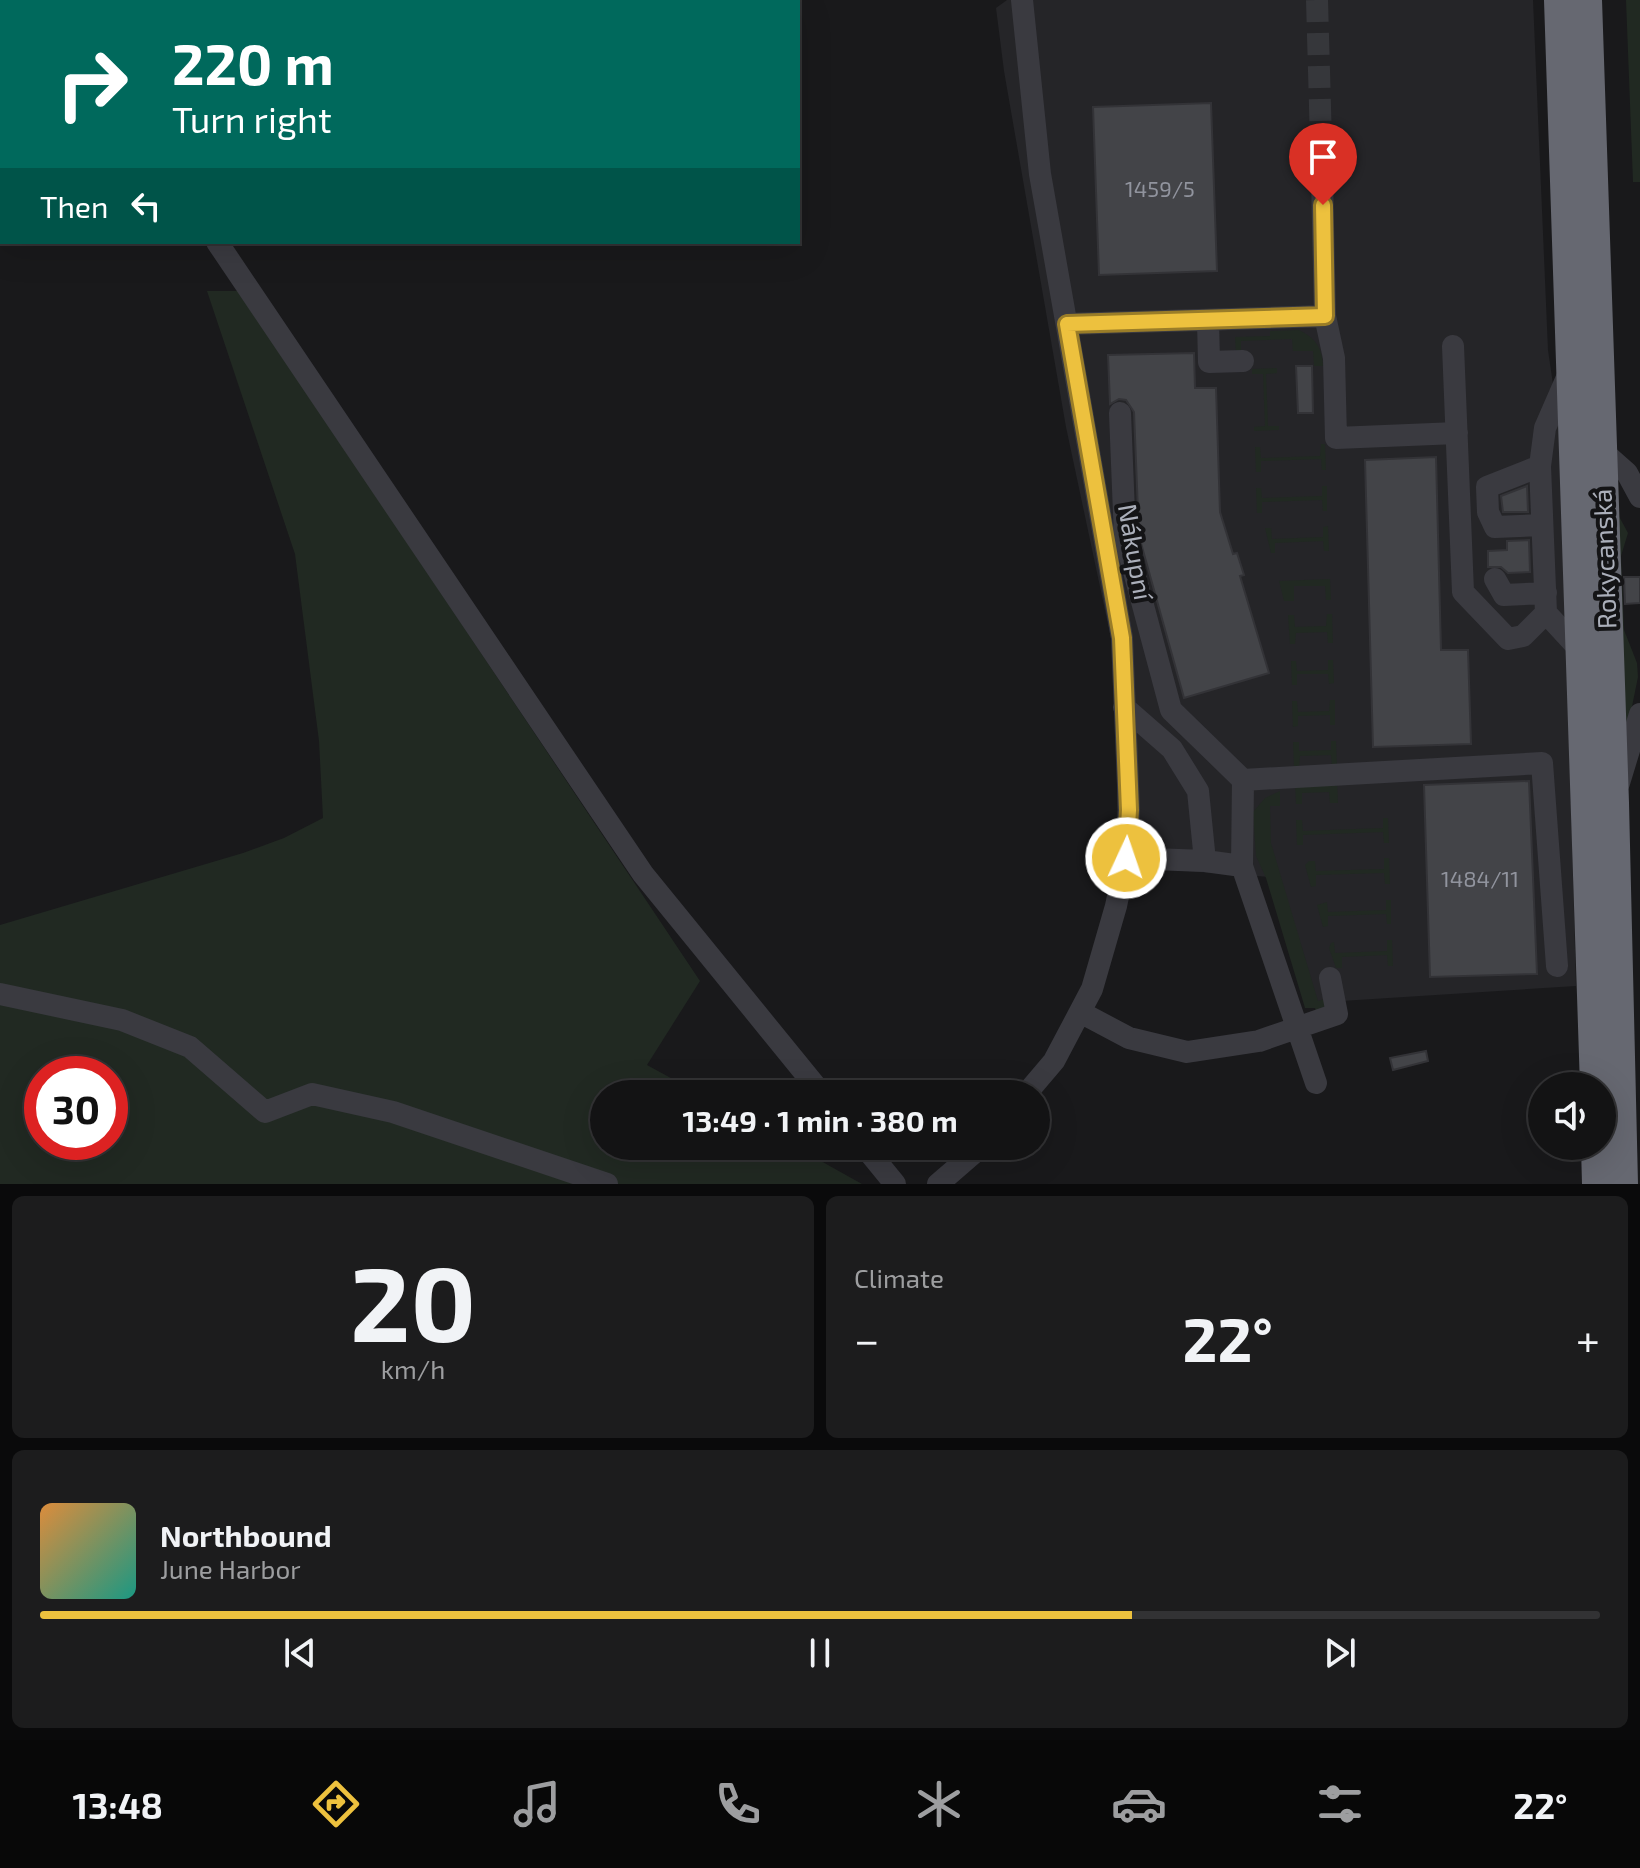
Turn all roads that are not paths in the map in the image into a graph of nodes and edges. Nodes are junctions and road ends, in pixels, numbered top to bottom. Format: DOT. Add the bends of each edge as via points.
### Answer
graph roads {
  1 [pos="1022,0"];
  2 [pos="1560,0"];
  3 [pos="1586,0"];
  4 [pos="1322,177"];
  5 [pos="218,244"];
  6 [pos="1325,316"];
  7 [pos="1208,321"];
  8 [pos="1067,324"];
  9 [pos="1453,346"];
  10 [pos="1243,361"];
  11 [pos="1572,365"];
  12 [pos="1120,413"];
  13 [pos="1457,433"];
  14 [pos="1601,450"];
  15 [pos="1540,466"];
  16 [pos="1640,497"];
  17 [pos="1542,525"];
  18 [pos="1495,527"];
  19 [pos="1494,551"];
  20 [pos="1500,587"];
  21 [pos="1546,603"];
  22 [pos="1581,651"];
  23 [pos="1124,707"];
  24 [pos="1640,714"];
  25 [pos="1243,780"];
  26 [pos="1613,803"];
  27 [pos="1126,858"];
  28 [pos="1205,861"];
  29 [pos="1242,866"];
  30 [pos="1557,966"];
  31 [pos="1330,978"];
  32 [pos="0,994"];
  33 [pos="1080,1012"];
  34 [pos="1296,1029"];
  35 [pos="1596,1072"];
  36 [pos="811,1080"];
  37 [pos="1038,1080"];
  38 [pos="1316,1083"];
  39 [pos="875,1160"];
  40 [pos="966,1160"];
  41 [pos="1597,1160"];
  42 [pos="607,1184"];
  43 [pos="895,1184"];
  44 [pos="938,1184"];
  45 [pos="1598,1184"];
  46 [pos="1622,1184"];
  1 -- 8 [label="street, Nákupní" via="1040,174"];
  2 -- 11 [label="highway, Rokycanská"];
  3 -- 14 [label="highway, Rokycanská"];
  4 -- 6 [label="street"];
  5 -- 36 [label="street" via="643,874"];
  6 -- 7 [label="street"];
  6 -- 13 [label="street" via="1334,358 1336,438"];
  7 -- 8 [label="street"];
  7 -- 10 [label="street" via="1209,362"];
  8 -- 23 [label="street, Nákupní" via="1122,638"];
  9 -- 13 [label="street"];
  11 -- 15 [label="street" via="1545,428"];
  11 -- 22 [label="highway, Rokycanská"];
  12 -- 25 [label="street" via="1125,538 1171,710"];
  13 -- 21 [label="street" via="1463,592 1508,639 1523,636"];
  14 -- 16 [label="street" via="1627,473"];
  14 -- 26 [label="highway, Rokycanská"];
  15 -- 17 [label="street"];
  15 -- 18 [label="street" via="1487,487"];
  17 -- 18 [label="street"];
  17 -- 21 [label="street"];
  18 -- 19 [label="street"];
  20 -- 21 [label="street"];
  21 -- 22 [label="street"];
  22 -- 35 [label="highway, Rokycanská"];
  23 -- 27 [label="street, Nákupní"];
  23 -- 28 [label="street" via="1172,749 1198,791"];
  24 -- 26 [label="street"];
  25 -- 29 [label="street"];
  25 -- 30 [label="street" via="1542,763"];
  26 -- 46 [label="highway, Rokycanská" via="1629,1118"];
  27 -- 28 [label="street"];
  27 -- 33 [label="street, Nákupní" via="1096,975"];
  28 -- 29 [label="street"];
  29 -- 34 [label="street"];
  31 -- 34 [label="street" via="1337,1014"];
  32 -- 42 [label="street" via="122,1020 190,1047 265,1112 312,1094 393,1112"];
  33 -- 34 [label="street" via="1129,1038 1187,1052 1259,1041"];
  33 -- 37 [label="street, Nákupní"];
  34 -- 38 [label="street"];
  39 -- 43 [label="street"];
  40 -- 44 [label="street"];
  41 -- 45 [label="highway"];
}
